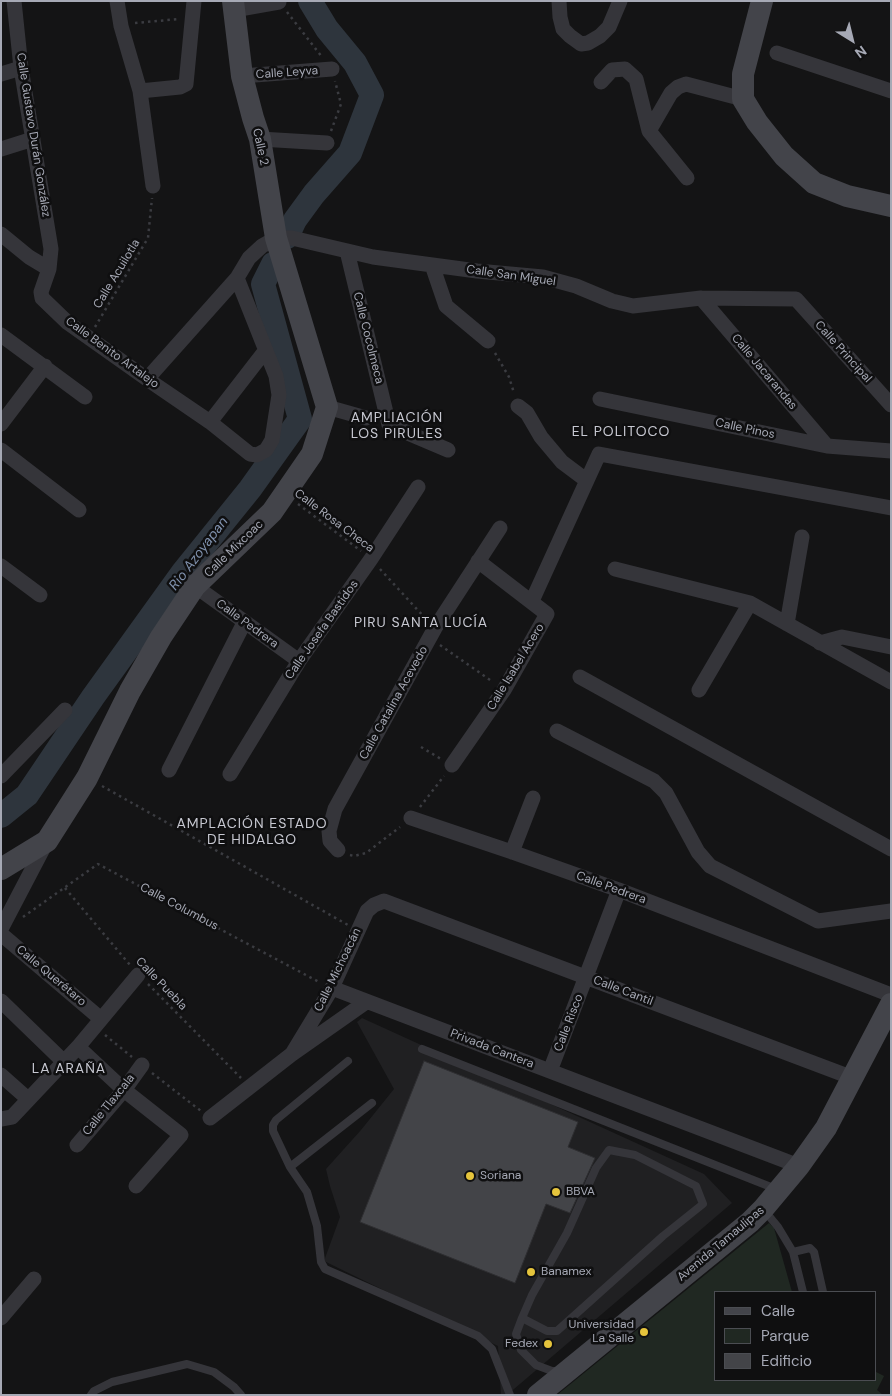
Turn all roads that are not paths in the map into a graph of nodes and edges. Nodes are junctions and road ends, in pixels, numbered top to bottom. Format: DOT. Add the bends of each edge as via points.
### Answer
graph roads {
  1 [pos="14,1"];
  2 [pos="117,1"];
  3 [pos="194,1"];
  4 [pos="558,1"];
  5 [pos="620,1"];
  6 [pos="762,1"];
  7 [pos="279,2"];
  8 [pos="234,6"];
  9 [pos="777,53"];
  10 [pos="21,68"];
  11 [pos="332,69"];
  12 [pos="1,74"];
  13 [pos="242,76"];
  14 [pos="601,82"];
  15 [pos="140,91"];
  16 [pos="891,91"];
  17 [pos="744,99"];
  18 [pos="649,131"];
  19 [pos="33,139"];
  20 [pos="260,139"];
  21 [pos="327,143"];
  22 [pos="1,149"];
  23 [pos="687,178"];
  24 [pos="153,186"];
  25 [pos="891,206"];
  26 [pos="1,234"];
  27 [pos="276,238"];
  28 [pos="347,251"];
  29 [pos="432,265"];
  30 [pos="49,269"];
  31 [pos="237,278"];
  32 [pos="701,298"];
  33 [pos="796,299"];
  34 [pos="1,335"];
  35 [pos="488,341"];
  36 [pos="265,351"];
  37 [pos="45,366"];
  38 [pos="147,379"];
  39 [pos="85,397"];
  40 [pos="600,399"];
  41 [pos="518,406"];
  42 [pos="891,406"];
  43 [pos="327,407"];
  44 [pos="366,418"];
  45 [pos="210,422"];
  46 [pos="1,424"];
  47 [pos="827,446"];
  48 [pos="1,450"];
  49 [pos="448,450"];
  50 [pos="891,451"];
  51 [pos="586,480"];
  52 [pos="418,487"];
  53 [pos="891,508"];
  54 [pos="79,510"];
  55 [pos="500,528"];
  56 [pos="802,537"];
  57 [pos="478,560"];
  58 [pos="1,566"];
  59 [pos="614,569"];
  60 [pos="195,586"];
  61 [pos="40,595"];
  62 [pos="532,601"];
  63 [pos="750,603"];
  64 [pos="244,623"];
  65 [pos="787,624"];
  66 [pos="820,644"];
  67 [pos="891,647"];
  68 [pos="299,661"];
  69 [pos="580,678"];
  70 [pos="891,682"];
  71 [pos="699,690"];
  72 [pos="65,710"];
  73 [pos="557,731"];
  74 [pos="452,765"];
  75 [pos="169,770"];
  76 [pos="230,774"];
  77 [pos="1,776"];
  78 [pos="533,798"];
  79 [pos="411,818"];
  80 [pos="47,842"];
  81 [pos="891,849"];
  82 [pos="338,850"];
  83 [pos="512,852"];
  84 [pos="1,869"];
  85 [pos="619,890"];
  86 [pos="394,904"];
  87 [pos="891,911"];
  88 [pos="1,930"];
  89 [pos="1,934"];
  90 [pos="138,975"];
  91 [pos="587,978"];
  92 [pos="332,988"];
  93 [pos="891,994"];
  94 [pos="1,1001"];
  95 [pos="366,1002"];
  96 [pos="891,1004"];
  97 [pos="101,1018"];
  98 [pos="78,1047"];
  99 [pos="422,1049"];
  100 [pos="292,1054"];
  101 [pos="63,1061"];
  102 [pos="348,1061"];
  103 [pos="142,1065"];
  104 [pos="550,1071"];
  105 [pos="1,1075"];
  106 [pos="853,1078"];
  107 [pos="124,1090"];
  108 [pos="28,1099"];
  109 [pos="372,1104"];
  110 [pos="6,1118"];
  111 [pos="210,1118"];
  112 [pos="77,1145"];
  113 [pos="290,1166"];
  114 [pos="799,1166"];
  115 [pos="136,1186"];
  116 [pos="779,1190"];
  117 [pos="763,1209"];
  118 [pos="793,1252"];
  119 [pos="34,1279"];
  120 [pos="803,1291"];
  121 [pos="823,1291"];
  122 [pos="1,1318"];
  123 [pos="522,1318"];
  124 [pos="566,1371"];
  125 [pos="91,1395"];
  126 [pos="241,1395"];
  127 [pos="510,1395"];
  128 [pos="538,1395"];
  1 -- 10 [label="street, Calle Gustavo Durán González"];
  2 -- 15 [label="street"];
  3 -- 15 [label="street" via="186,84"];
  4 -- 5 [label="street" via="563,29 581,44 588,43 609,27"];
  6 -- 17 [label="street" via="743,74"];
  7 -- 8 [label="street"];
  8 -- 13 [label="street, Calle 2"];
  9 -- 16 [label="street"];
  10 -- 12 [label="street"];
  10 -- 19 [label="street, Calle Gustavo Durán González"];
  11 -- 13 [label="street, Calle Leyva"];
  13 -- 20 [label="street, Calle 2"];
  14 -- 18 [label="street" via="612,70 625,69 636,79"];
  15 -- 24 [label="street"];
  17 -- 18 [label="street" via="686,84 671,93"];
  17 -- 25 [label="street" via="757,122 784,156 814,183 847,196"];
  18 -- 23 [label="street"];
  19 -- 22 [label="street"];
  19 -- 30 [label="street, Calle Gustavo Durán González" via="51,249"];
  20 -- 21 [label="street"];
  20 -- 27 [label="street, Calle 2"];
  26 -- 30 [label="street"];
  27 -- 28 [label="street, Calle San Miguel" via="292,238"];
  27 -- 31 [label="street" via="249,258"];
  27 -- 43 [label="street"];
  28 -- 29 [label="street, Calle San Miguel"];
  28 -- 49 [label="street, Calle Cocolmeca" via="389,425"];
  29 -- 32 [label="street, Calle San Miguel" via="543,278 633,306"];
  29 -- 35 [label="street" via="446,306"];
  30 -- 38 [label="street, Calle Benito Artalejo" via="42,298 68,323"];
  31 -- 36 [label="street"];
  31 -- 38 [label="street"];
  32 -- 33 [label="street, Calle San Miguel"];
  32 -- 47 [label="street, Calle Jacarandas"];
  33 -- 42 [label="street, Calle Principal"];
  34 -- 37 [label="street"];
  36 -- 45 [label="street"];
  36 -- 45 [label="street, Calle Benito Artalejo" via="276,376 279,395 272,440 266,450 257,455 250,454"];
  37 -- 39 [label="street"];
  37 -- 46 [label="street"];
  38 -- 45 [label="street, Calle Benito Artalejo"];
  40 -- 47 [label="street, Calle Pinos"];
  41 -- 51 [label="street" via="527,413 541,437 562,462"];
  43 -- 44 [label="street"];
  43 -- 60 [label="street, Calle Mixcoac" via="312,454 272,512"];
  47 -- 50 [label="street, Calle Pinos"];
  48 -- 54 [label="street"];
  51 -- 53 [label="street" via="599,454"];
  51 -- 62 [label="street"];
  52 -- 68 [label="street, Calle Josefa Bastidos"];
  55 -- 57 [label="street, Calle Catalina Acevedo"];
  56 -- 65 [label="street"];
  57 -- 62 [label="street"];
  57 -- 82 [label="street, Calle Catalina Acevedo" via="432,634 335,809 329,831 330,841"];
  58 -- 61 [label="street"];
  59 -- 63 [label="street"];
  60 -- 64 [label="street, Calle Pedrera"];
  60 -- 80 [label="street, Calle Mixcoac" via="161,637 87,778"];
  62 -- 74 [label="street, Calle Isabel Acero" via="547,614 504,690"];
  63 -- 65 [label="street"];
  63 -- 71 [label="street"];
  64 -- 68 [label="street, Calle Pedrera"];
  64 -- 75 [label="street"];
  65 -- 66 [label="street"];
  66 -- 67 [label="street" via="842,637"];
  66 -- 70 [label="street"];
  68 -- 76 [label="street, Calle Josefa Bastidos"];
  69 -- 81 [label="street"];
  72 -- 77 [label="street"];
  73 -- 87 [label="street" via="654,781 666,793 698,852 710,866 818,921"];
  78 -- 83 [label="street"];
  79 -- 83 [label="street, Calle Pedrera"];
  80 -- 84 [label="street"];
  80 -- 88 [label="street"];
  83 -- 85 [label="street, Calle Pedrera"];
  85 -- 91 [label="street, Calle Risco"];
  85 -- 93 [label="street, Calle Pedrera"];
  86 -- 91 [label="street, Calle Cantil"];
  86 -- 92 [label="street, Calle Michoacán" via="384,901 367,911"];
  89 -- 97 [label="street, Calle Querétaro"];
  90 -- 97 [label="street"];
  91 -- 104 [label="street, Calle Risco"];
  91 -- 106 [label="street, Calle Cantil"];
  92 -- 95 [label="street"];
  92 -- 100 [label="street, Calle Michoacán"];
  94 -- 101 [label="street"];
  95 -- 100 [label="street"];
  95 -- 104 [label="street, Privada Cantera"];
  96 -- 106 [label="street, Avenida Tamaulipas"];
  97 -- 98 [label="street"];
  98 -- 101 [label="street"];
  98 -- 107 [label="street"];
  99 -- 116 [label="lane"];
  100 -- 111 [label="street"];
  101 -- 108 [label="street"];
  102 -- 113 [label="lane" via="276,1120 273,1131"];
  103 -- 107 [label="street, Calle Tlaxcala"];
  104 -- 114 [label="street, Privada Cantera"];
  105 -- 108 [label="street"];
  106 -- 114 [label="street, Avenida Tamaulipas" via="826,1128"];
  107 -- 112 [label="street, Calle Tlaxcala"];
  107 -- 115 [label="street" via="181,1135"];
  108 -- 110 [label="street"];
  109 -- 113 [label="lane"];
  113 -- 127 [label="lane" via="307,1192 325,1269 478,1336 492,1349"];
  114 -- 116 [label="street, Avenida Tamaulipas"];
  116 -- 117 [label="street, Avenida Tamaulipas"];
  117 -- 118 [label="lane"];
  117 -- 124 [label="street, Avenida Tamaulipas"];
  118 -- 120 [label="lane"];
  118 -- 121 [label="lane" via="810,1248 814,1252"];
  119 -- 122 [label="street"];
  123 -- 123 [label="lane" via="567,1233 596,1168 609,1150 635,1155 696,1186 703,1204 557,1331 547,1331"];
  123 -- 124 [label="lane" via="516,1334 521,1350 536,1365 552,1371"];
  124 -- 128 [label="street, Avenida Tamaulipas"];
  125 -- 126 [label="lane" via="112,1382 186,1364 214,1372"];
}
